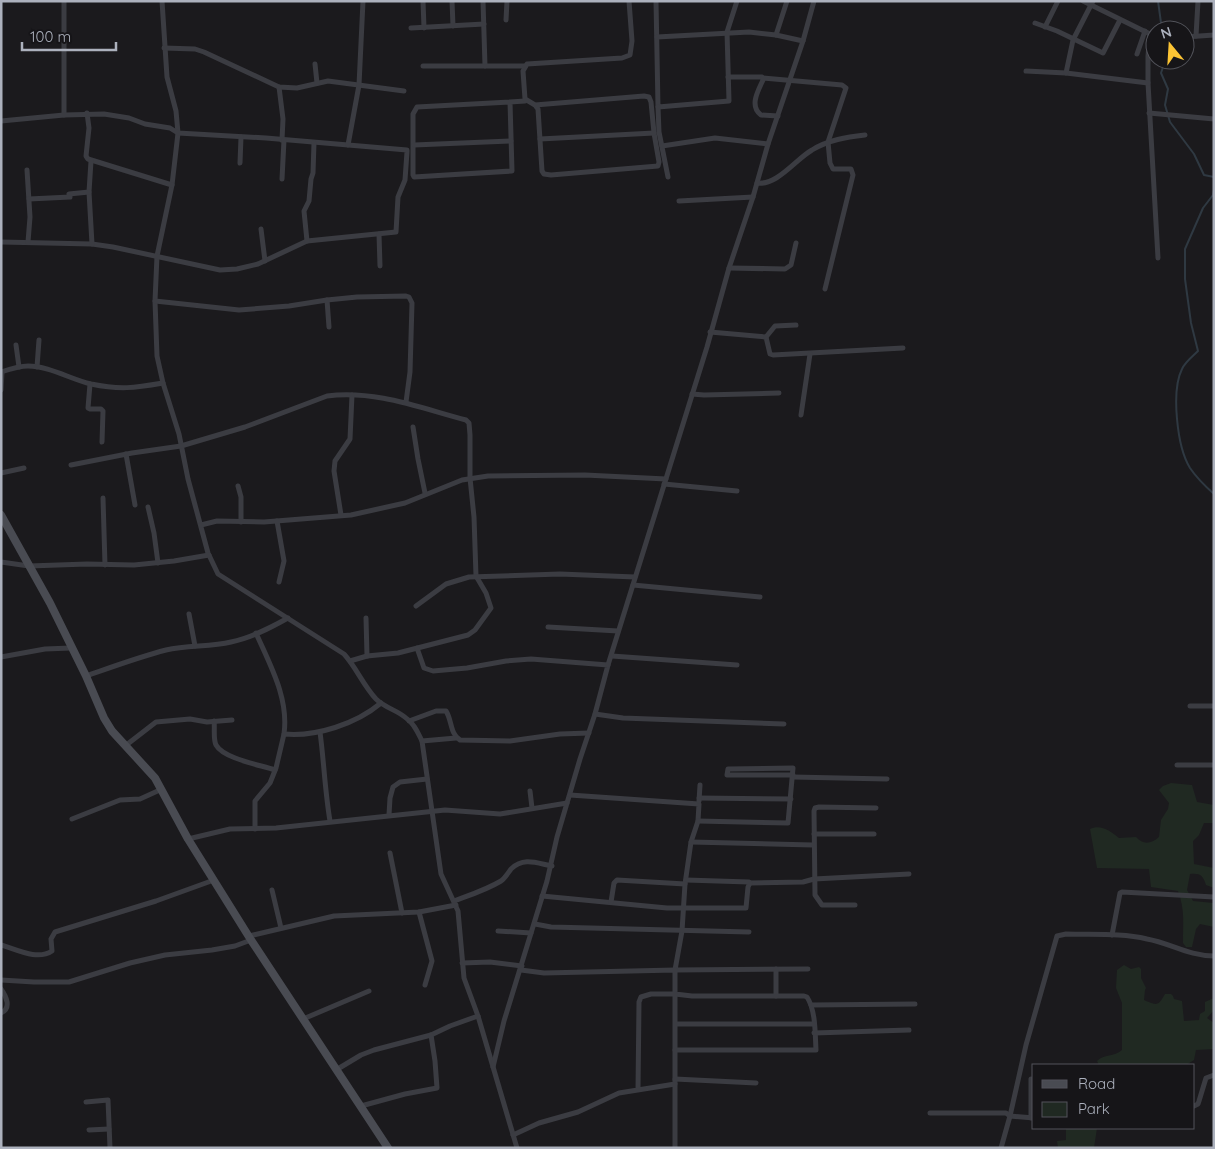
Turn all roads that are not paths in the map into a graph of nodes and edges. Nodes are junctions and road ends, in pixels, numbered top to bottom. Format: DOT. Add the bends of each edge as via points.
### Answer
graph roads {
  1 [pos="64,1"];
  2 [pos="162,1"];
  3 [pos="364,1"];
  4 [pos="423,1"];
  5 [pos="452,1"];
  6 [pos="483,1"];
  7 [pos="507,1"];
  8 [pos="629,1"];
  9 [pos="656,1"];
  10 [pos="736,1"];
  11 [pos="787,1"];
  12 [pos="814,1"];
  13 [pos="1058,1"];
  14 [pos="1083,1"];
  15 [pos="1198,1"];
  16 [pos="1092,3"];
  17 [pos="506,20"];
  18 [pos="1120,20"];
  19 [pos="1034,23"];
  20 [pos="484,24"];
  21 [pos="453,26"];
  22 [pos="1045,27"];
  23 [pos="411,28"];
  24 [pos="424,28"];
  25 [pos="1145,31"];
  26 [pos="727,32"];
  27 [pos="776,35"];
  28 [pos="1214,35"];
  29 [pos="1196,36"];
  30 [pos="657,37"];
  31 [pos="1073,40"];
  32 [pos="803,41"];
  33 [pos="164,48"];
  34 [pos="1137,54"];
  35 [pos="315,64"];
  36 [pos="422,66"];
  37 [pos="485,66"];
  38 [pos="525,66"];
  39 [pos="1148,70"];
  40 [pos="1026,71"];
  41 [pos="1066,73"];
  42 [pos="728,77"];
  43 [pos="763,78"];
  44 [pos="788,80"];
  45 [pos="317,83"];
  46 [pos="1148,83"];
  47 [pos="359,85"];
  48 [pos="279,87"];
  49 [pos="404,91"];
  50 [pos="525,101"];
  51 [pos="510,102"];
  52 [pos="535,105"];
  53 [pos="658,107"];
  54 [pos="87,113"];
  55 [pos="1150,113"];
  56 [pos="64,115"];
  57 [pos="778,116"];
  58 [pos="1214,119"];
  59 [pos="1,121"];
  60 [pos="178,133"];
  61 [pos="654,133"];
  62 [pos="865,134"];
  63 [pos="241,137"];
  64 [pos="540,139"];
  65 [pos="283,140"];
  66 [pos="511,141"];
  67 [pos="828,142"];
  68 [pos="314,143"];
  69 [pos="768,144"];
  70 [pos="348,145"];
  71 [pos="414,145"];
  72 [pos="662,146"];
  73 [pos="91,161"];
  74 [pos="240,164"];
  75 [pos="27,170"];
  76 [pos="668,177"];
  77 [pos="282,179"];
  78 [pos="757,183"];
  79 [pos="172,185"];
  80 [pos="89,192"];
  81 [pos="753,197"];
  82 [pos="29,199"];
  83 [pos="679,201"];
  84 [pos="260,229"];
  85 [pos="379,234"];
  86 [pos="306,241"];
  87 [pos="1,242"];
  88 [pos="28,242"];
  89 [pos="796,243"];
  90 [pos="92,244"];
  91 [pos="157,256"];
  92 [pos="1158,258"];
  93 [pos="265,261"];
  94 [pos="380,266"];
  95 [pos="729,268"];
  96 [pos="825,289"];
  97 [pos="327,300"];
  98 [pos="155,301"];
  99 [pos="796,325"];
  100 [pos="329,327"];
  101 [pos="710,332"];
  102 [pos="766,337"];
  103 [pos="39,340"];
  104 [pos="16,345"];
  105 [pos="903,348"];
  106 [pos="810,354"];
  107 [pos="19,367"];
  108 [pos="37,367"];
  109 [pos="2,372"];
  110 [pos="163,383"];
  111 [pos="90,384"];
  112 [pos="1,390"];
  113 [pos="779,393"];
  114 [pos="692,394"];
  115 [pos="352,395"];
  116 [pos="406,402"];
  117 [pos="801,415"];
  118 [pos="414,427"];
  119 [pos="102,442"];
  120 [pos="181,446"];
  121 [pos="126,454"];
  122 [pos="71,465"];
  123 [pos="24,468"];
  124 [pos="1,473"];
  125 [pos="470,478"];
  126 [pos="665,481"];
  127 [pos="238,486"];
  128 [pos="737,491"];
  129 [pos="425,493"];
  130 [pos="103,498"];
  131 [pos="135,505"];
  132 [pos="148,507"];
  133 [pos="341,515"];
  134 [pos="1,516"];
  135 [pos="277,521"];
  136 [pos="241,522"];
  137 [pos="201,525"];
  138 [pos="209,555"];
  139 [pos="1,562"];
  140 [pos="158,563"];
  141 [pos="105,564"];
  142 [pos="29,566"];
  143 [pos="476,576"];
  144 [pos="635,577"];
  145 [pos="279,582"];
  146 [pos="632,585"];
  147 [pos="760,597"];
  148 [pos="416,606"];
  149 [pos="189,614"];
  150 [pos="288,618"];
  151 [pos="366,618"];
  152 [pos="548,627"];
  153 [pos="618,631"];
  154 [pos="256,634"];
  155 [pos="195,646"];
  156 [pos="71,648"];
  157 [pos="417,648"];
  158 [pos="367,656"];
  159 [pos="612,656"];
  160 [pos="1,657"];
  161 [pos="350,661"];
  162 [pos="608,665"];
  163 [pos="737,665"];
  164 [pos="86,676"];
  165 [pos="381,703"];
  166 [pos="1190,706"];
  167 [pos="1214,706"];
  168 [pos="595,714"];
  169 [pos="232,720"];
  170 [pos="214,721"];
  171 [pos="409,721"];
  172 [pos="784,724"];
  173 [pos="320,732"];
  174 [pos="589,733"];
  175 [pos="284,734"];
  176 [pos="456,738"];
  177 [pos="422,741"];
  178 [pos="125,746"];
  179 [pos="1214,765"];
  180 [pos="1177,766"];
  181 [pos="275,770"];
  182 [pos="793,776"];
  183 [pos="427,779"];
  184 [pos="887,779"];
  185 [pos="700,785"];
  186 [pos="162,789"];
  187 [pos="530,791"];
  188 [pos="570,795"];
  189 [pos="699,798"];
  190 [pos="791,799"];
  191 [pos="567,802"];
  192 [pos="698,804"];
  193 [pos="532,808"];
  194 [pos="876,808"];
  195 [pos="432,811"];
  196 [pos="389,815"];
  197 [pos="72,818"];
  198 [pos="330,821"];
  199 [pos="698,821"];
  200 [pos="255,829"];
  201 [pos="814,834"];
  202 [pos="874,834"];
  203 [pos="188,838"];
  204 [pos="692,842"];
  205 [pos="813,845"];
  206 [pos="390,853"];
  207 [pos="552,866"];
  208 [pos="909,874"];
  209 [pos="814,879"];
  210 [pos="214,880"];
  211 [pos="686,882"];
  212 [pos="750,883"];
  213 [pos="272,890"];
  214 [pos="542,896"];
  215 [pos="1214,897"];
  216 [pos="611,902"];
  217 [pos="455,903"];
  218 [pos="855,905"];
  219 [pos="683,907"];
  220 [pos="419,912"];
  221 [pos="402,913"];
  222 [pos="535,924"];
  223 [pos="281,928"];
  224 [pos="498,931"];
  225 [pos="682,931"];
  226 [pos="749,932"];
  227 [pos="531,933"];
  228 [pos="1112,936"];
  229 [pos="250,938"];
  230 [pos="1,944"];
  231 [pos="1214,956"];
  232 [pos="462,963"];
  233 [pos="521,968"];
  234 [pos="808,969"];
  235 [pos="675,970"];
  236 [pos="776,970"];
  237 [pos="1,980"];
  238 [pos="425,985"];
  239 [pos="1,989"];
  240 [pos="369,991"];
  241 [pos="675,994"];
  242 [pos="776,996"];
  243 [pos="915,1004"];
  244 [pos="811,1005"];
  245 [pos="1,1012"];
  246 [pos="478,1016"];
  247 [pos="303,1019"];
  248 [pos="676,1024"];
  249 [pos="814,1024"];
  250 [pos="909,1030"];
  251 [pos="814,1033"];
  252 [pos="431,1035"];
  253 [pos="675,1050"];
  254 [pos="493,1068"];
  255 [pos="336,1070"];
  256 [pos="1214,1075"];
  257 [pos="1031,1079"];
  258 [pos="675,1082"];
  259 [pos="756,1083"];
  260 [pos="638,1090"];
  261 [pos="1032,1098"];
  262 [pos="86,1102"];
  263 [pos="361,1106"];
  264 [pos="1195,1106"];
  265 [pos="930,1113"];
  266 [pos="1010,1116"];
  267 [pos="1032,1118"];
  268 [pos="109,1129"];
  269 [pos="89,1130"];
  270 [pos="513,1135"];
  271 [pos="110,1148"];
  272 [pos="388,1148"];
  273 [pos="517,1148"];
  274 [pos="675,1148"];
  275 [pos="1001,1148"];
  1 -- 56 [label="street"];
  2 -- 33 [label="street"];
  3 -- 47 [label="street"];
  4 -- 24 [label="street"];
  5 -- 21 [label="street"];
  6 -- 20 [label="street"];
  7 -- 17 [label="street"];
  8 -- 38 [label="street" via="630,55"];
  9 -- 30 [label="street"];
  10 -- 26 [label="street"];
  11 -- 27 [label="street"];
  12 -- 32 [label="street"];
  13 -- 22 [label="street"];
  14 -- 16 [label="street"];
  15 -- 29 [label="street"];
  16 -- 18 [label="street"];
  16 -- 31 [label="street"];
  18 -- 25 [label="street"];
  18 -- 31 [label="street" via="1103,53"];
  19 -- 22 [label="street"];
  20 -- 21 [label="street"];
  20 -- 37 [label="street"];
  21 -- 24 [label="street"];
  22 -- 31 [label="street"];
  23 -- 24 [label="street"];
  25 -- 34 [label="street"];
  26 -- 27 [label="street"];
  26 -- 30 [label="street"];
  26 -- 42 [label="street"];
  27 -- 32 [label="street"];
  28 -- 29 [label="street"];
  30 -- 53 [label="street"];
  31 -- 41 [label="street"];
  32 -- 44 [label="street"];
  33 -- 48 [label="street" via="204,52"];
  33 -- 60 [label="street"];
  35 -- 45 [label="street"];
  36 -- 37 [label="street"];
  37 -- 38 [label="street"];
  38 -- 50 [label="street"];
  39 -- 46 [label="street"];
  40 -- 41 [label="street"];
  41 -- 46 [label="street"];
  42 -- 43 [label="street"];
  42 -- 53 [label="street" via="730,99 726,102"];
  43 -- 44 [label="street"];
  43 -- 57 [label="street" via="755,102 756,110 761,115"];
  44 -- 57 [label="street"];
  44 -- 67 [label="street" via="845,87"];
  45 -- 47 [label="street"];
  45 -- 48 [label="street" via="297,88"];
  46 -- 55 [label="street"];
  47 -- 49 [label="street"];
  47 -- 70 [label="street"];
  48 -- 65 [label="street"];
  50 -- 51 [label="street"];
  50 -- 52 [label="street"];
  51 -- 66 [label="street"];
  51 -- 71 [label="street" via="417,107 413,114"];
  52 -- 61 [label="street" via="649,97"];
  52 -- 64 [label="street"];
  53 -- 72 [label="street"];
  54 -- 56 [label="street"];
  54 -- 60 [label="street" via="129,118"];
  54 -- 73 [label="street" via="86,156"];
  55 -- 58 [label="street"];
  55 -- 92 [label="street"];
  56 -- 59 [label="street"];
  57 -- 69 [label="street"];
  60 -- 63 [label="street"];
  60 -- 79 [label="street"];
  61 -- 64 [label="street"];
  61 -- 64 [label="street" via="658,166 551,175 542,171"];
  62 -- 67 [label="street"];
  63 -- 65 [label="street"];
  63 -- 74 [label="street"];
  65 -- 68 [label="street"];
  65 -- 77 [label="street"];
  66 -- 71 [label="street"];
  66 -- 71 [label="street" via="510,172 414,177"];
  67 -- 78 [label="street" via="811,150 774,180"];
  67 -- 96 [label="street" via="831,167 851,169 853,175"];
  68 -- 70 [label="street"];
  68 -- 86 [label="street" via="314,172 304,211"];
  69 -- 72 [label="street" via="715,138"];
  69 -- 78 [label="street"];
  70 -- 85 [label="street" via="407,150 405,180 398,197 396,232"];
  72 -- 76 [label="street"];
  73 -- 79 [label="street"];
  73 -- 80 [label="street"];
  75 -- 82 [label="street"];
  78 -- 81 [label="street"];
  79 -- 91 [label="street"];
  80 -- 82 [label="street" via="69,194 70,197"];
  80 -- 90 [label="street"];
  81 -- 83 [label="street"];
  81 -- 95 [label="street"];
  82 -- 88 [label="street"];
  84 -- 93 [label="street"];
  85 -- 86 [label="street"];
  85 -- 94 [label="street"];
  86 -- 93 [label="street"];
  87 -- 88 [label="street"];
  88 -- 90 [label="street"];
  89 -- 95 [label="street" via="790,264 785,268"];
  90 -- 91 [label="street"];
  91 -- 93 [label="street" via="220,270 243,268"];
  91 -- 98 [label="street"];
  95 -- 101 [label="street"];
  97 -- 98 [label="street" via="239,310"];
  97 -- 100 [label="street"];
  97 -- 116 [label="street" via="406,296 411,300 412,347"];
  98 -- 110 [label="street"];
  99 -- 102 [label="street" via="775,326"];
  101 -- 102 [label="street"];
  101 -- 114 [label="street"];
  102 -- 106 [label="street" via="771,355"];
  103 -- 108 [label="street"];
  104 -- 107 [label="street"];
  105 -- 106 [label="street"];
  106 -- 117 [label="street"];
  107 -- 108 [label="street"];
  107 -- 109 [label="street"];
  108 -- 111 [label="street"];
  109 -- 112 [label="street"];
  110 -- 111 [label="street" via="134,389"];
  110 -- 120 [label="street"];
  111 -- 119 [label="street" via="88,408 103,411"];
  113 -- 114 [label="street"];
  114 -- 126 [label="street"];
  115 -- 116 [label="street"];
  115 -- 120 [label="street" via="327,396"];
  115 -- 133 [label="street" via="350,439 335,461 334,471"];
  116 -- 125 [label="street" via="468,422"];
  118 -- 129 [label="street"];
  120 -- 121 [label="street"];
  120 -- 137 [label="street"];
  121 -- 122 [label="street"];
  121 -- 131 [label="street"];
  123 -- 124 [label="street"];
  125 -- 126 [label="street" via="528,474"];
  125 -- 129 [label="street"];
  125 -- 143 [label="street"];
  126 -- 128 [label="street"];
  126 -- 144 [label="street"];
  127 -- 136 [label="street"];
  129 -- 133 [label="street" via="405,503"];
  130 -- 141 [label="street"];
  132 -- 140 [label="street"];
  133 -- 135 [label="street"];
  134 -- 142 [label="main road"];
  135 -- 136 [label="street"];
  135 -- 145 [label="street" via="284,561"];
  136 -- 137 [label="street" via="217,521"];
  137 -- 138 [label="street"];
  138 -- 140 [label="street"];
  138 -- 150 [label="street" via="218,574"];
  139 -- 142 [label="street"];
  140 -- 141 [label="street"];
  141 -- 142 [label="street"];
  142 -- 156 [label="main road"];
  143 -- 144 [label="street" via="560,574"];
  143 -- 148 [label="street" via="446,584"];
  143 -- 157 [label="street" via="491,608 475,630 468,635"];
  144 -- 146 [label="street"];
  146 -- 147 [label="street"];
  146 -- 153 [label="street"];
  149 -- 155 [label="street"];
  150 -- 154 [label="street"];
  150 -- 161 [label="street"];
  151 -- 158 [label="street"];
  152 -- 153 [label="street"];
  153 -- 159 [label="street"];
  154 -- 155 [label="street" via="230,643"];
  154 -- 175 [label="street" via="281,691"];
  155 -- 164 [label="street" via="166,650"];
  156 -- 160 [label="street"];
  156 -- 164 [label="main road"];
  157 -- 158 [label="street"];
  157 -- 162 [label="street" via="424,668 433,671 531,659"];
  158 -- 161 [label="street"];
  159 -- 162 [label="street"];
  159 -- 163 [label="street"];
  161 -- 165 [label="street"];
  162 -- 168 [label="street"];
  164 -- 178 [label="main road" via="104,718"];
  165 -- 171 [label="street"];
  165 -- 173 [label="street" via="356,719"];
  166 -- 167 [label="street"];
  168 -- 172 [label="street" via="623,718"];
  168 -- 174 [label="street"];
  169 -- 170 [label="street"];
  170 -- 178 [label="street" via="156,722"];
  170 -- 181 [label="street" via="215,744 219,748"];
  171 -- 176 [label="street" via="436,711 446,711"];
  171 -- 177 [label="street"];
  173 -- 175 [label="street"];
  173 -- 198 [label="street"];
  174 -- 176 [label="street" via="510,741"];
  174 -- 188 [label="street"];
  175 -- 181 [label="street"];
  176 -- 177 [label="street"];
  177 -- 183 [label="street"];
  178 -- 186 [label="main road"];
  179 -- 180 [label="street"];
  181 -- 200 [label="street" via="270,783 255,800"];
  182 -- 182 [label="street" via="793,768 728,769 727,775"];
  182 -- 184 [label="street"];
  182 -- 190 [label="street"];
  183 -- 195 [label="street"];
  183 -- 196 [label="street" via="400,782 393,787"];
  185 -- 189 [label="street"];
  186 -- 197 [label="street" via="140,799 120,800"];
  186 -- 203 [label="main road"];
  187 -- 193 [label="street"];
  188 -- 191 [label="street"];
  188 -- 192 [label="street"];
  189 -- 190 [label="street"];
  189 -- 192 [label="street"];
  190 -- 199 [label="street" via="788,823"];
  191 -- 193 [label="street"];
  191 -- 207 [label="street"];
  192 -- 199 [label="street"];
  193 -- 195 [label="street" via="500,814"];
  194 -- 201 [label="street" via="817,807 814,811"];
  195 -- 196 [label="street"];
  195 -- 217 [label="street" via="441,874"];
  196 -- 198 [label="street"];
  198 -- 200 [label="street"];
  199 -- 204 [label="street"];
  200 -- 203 [label="street" via="230,829"];
  201 -- 202 [label="street"];
  201 -- 205 [label="street"];
  203 -- 210 [label="main road"];
  204 -- 205 [label="street"];
  204 -- 211 [label="street"];
  205 -- 209 [label="street"];
  206 -- 221 [label="street"];
  207 -- 214 [label="street"];
  207 -- 217 [label="street" via="528,861 521,863 502,880"];
  208 -- 209 [label="street"];
  209 -- 212 [label="street"];
  209 -- 218 [label="street" via="815,895 822,905"];
  210 -- 229 [label="main road"];
  210 -- 230 [label="street" via="55,932 51,939 52,951 48,954 30,954"];
  211 -- 212 [label="street"];
  211 -- 216 [label="street" via="617,880"];
  211 -- 219 [label="street"];
  212 -- 219 [label="street" via="746,908"];
  213 -- 223 [label="street"];
  214 -- 216 [label="street"];
  214 -- 222 [label="street"];
  215 -- 228 [label="street" via="1122,892"];
  216 -- 219 [label="street"];
  217 -- 220 [label="street"];
  217 -- 232 [label="street"];
  219 -- 225 [label="street"];
  220 -- 221 [label="street"];
  220 -- 238 [label="street" via="432,961"];
  221 -- 223 [label="street" via="334,916"];
  222 -- 225 [label="street"];
  222 -- 227 [label="street"];
  223 -- 229 [label="street"];
  224 -- 227 [label="street"];
  225 -- 226 [label="street"];
  225 -- 235 [label="street"];
  227 -- 233 [label="street"];
  228 -- 231 [label="street" via="1148,939 1201,956"];
  228 -- 266 [label="street" via="1066,934 1056,938"];
  229 -- 237 [label="street" via="235,946 165,955 69,982"];
  229 -- 247 [label="main road"];
  232 -- 233 [label="street" via="490,962"];
  232 -- 246 [label="street"];
  233 -- 235 [label="street" via="544,973"];
  233 -- 254 [label="street"];
  234 -- 236 [label="street"];
  235 -- 236 [label="street"];
  235 -- 241 [label="street"];
  236 -- 242 [label="street"];
  239 -- 245 [label="street" via="8,1006"];
  240 -- 247 [label="street"];
  241 -- 242 [label="street"];
  241 -- 248 [label="street"];
  241 -- 260 [label="street" via="640,997"];
  242 -- 244 [label="street" via="807,997"];
  243 -- 244 [label="street"];
  244 -- 249 [label="street"];
  246 -- 252 [label="street"];
  246 -- 254 [label="street"];
  247 -- 255 [label="main road"];
  248 -- 249 [label="street"];
  248 -- 253 [label="street"];
  249 -- 251 [label="street"];
  250 -- 251 [label="street"];
  251 -- 253 [label="street" via="816,1050"];
  252 -- 255 [label="street" via="374,1050"];
  252 -- 263 [label="street" via="437,1088"];
  253 -- 258 [label="street"];
  254 -- 270 [label="street"];
  255 -- 263 [label="main road"];
  256 -- 264 [label="street" via="1206,1078"];
  257 -- 261 [label="street"];
  258 -- 259 [label="street"];
  258 -- 260 [label="street"];
  258 -- 274 [label="street"];
  260 -- 270 [label="street" via="619,1093 578,1112 539,1123"];
  262 -- 268 [label="street" via="108,1100"];
  263 -- 272 [label="main road"];
  265 -- 266 [label="street" via="1006,1113"];
  266 -- 267 [label="street"];
  266 -- 275 [label="street"];
  268 -- 269 [label="street"];
  268 -- 271 [label="street"];
  270 -- 273 [label="street"];
}
